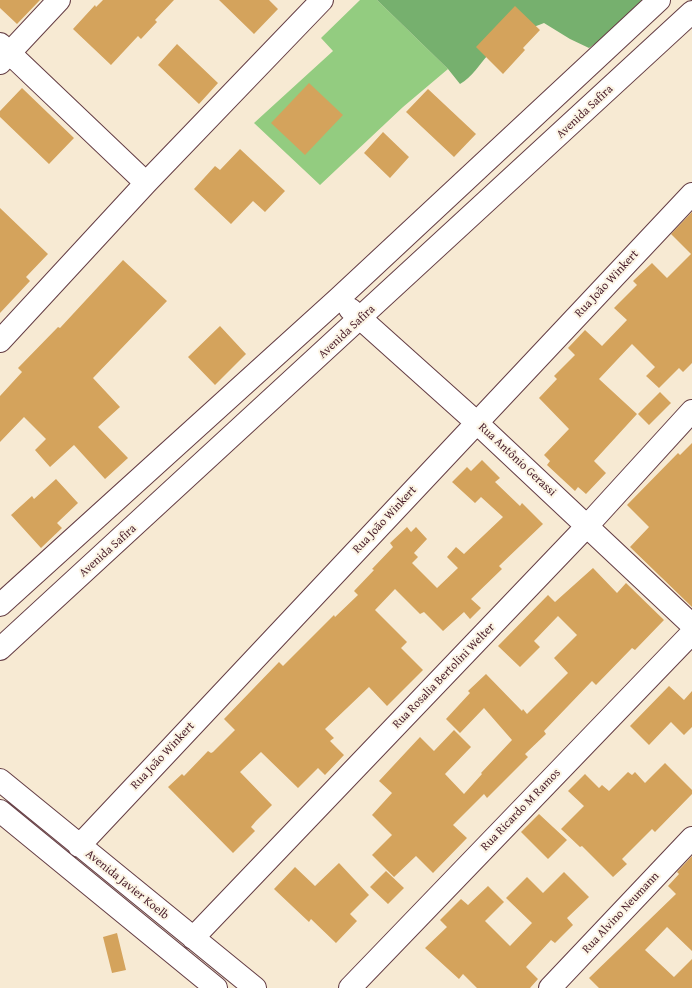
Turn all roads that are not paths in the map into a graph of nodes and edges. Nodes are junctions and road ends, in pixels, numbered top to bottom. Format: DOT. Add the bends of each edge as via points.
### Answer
graph roads {
  1 [pos="59,0"];
  2 [pos="322,0"];
  3 [pos="659,0"];
  4 [pos="692,12"];
  5 [pos="3,53"];
  6 [pos="146,183"];
  7 [pos="692,194"];
  8 [pos="338,299"];
  9 [pos="360,319"];
  10 [pos="0,341"];
  11 [pos="692,411"];
  12 [pos="476,422"];
  13 [pos="587,526"];
  14 [pos="0,605"];
  15 [pos="692,625"];
  16 [pos="692,633"];
  17 [pos="0,649"];
  18 [pos="0,780"];
  19 [pos="0,811"];
  20 [pos="692,838"];
  21 [pos="79,846"];
  22 [pos="193,938"];
  23 [pos="216,988"];
  24 [pos="255,988"];
  25 [pos="350,988"];
  26 [pos="550,988"];
  1 -- 5 [label="street"];
  2 -- 6 [label="street"];
  3 -- 8 [label="street"];
  4 -- 9 [label="street, Avenida Safira"];
  5 -- 6 [label="street"];
  6 -- 10 [label="street"];
  7 -- 12 [label="street, Rua João Winkert"];
  8 -- 9 [label="street, Rua Antônio Gerassi"];
  8 -- 14 [label="street"];
  9 -- 12 [label="street, Rua Antônio Gerassi"];
  9 -- 17 [label="street, Avenida Safira"];
  11 -- 13 [label="street, Rua Rosalia Bertolini Welter"];
  12 -- 13 [label="street, Rua Antônio Gerassi"];
  12 -- 21 [label="street, Rua João Winkert"];
  13 -- 15 [label="street, Rua Antônio Gerassi"];
  13 -- 22 [label="street, Rua Rosalia Bertolini Welter"];
  16 -- 25 [label="street, Rua Ricardo M Ramos"];
  18 -- 21 [label="street, Avenida Javier Koelb"];
  19 -- 23 [label="street, Avenida Javier Koelb"];
  20 -- 26 [label="street, Rua Alvino Neumann"];
  21 -- 22 [label="street, Avenida Javier Koelb"];
  22 -- 24 [label="street, Avenida Javier Koelb"];
}
